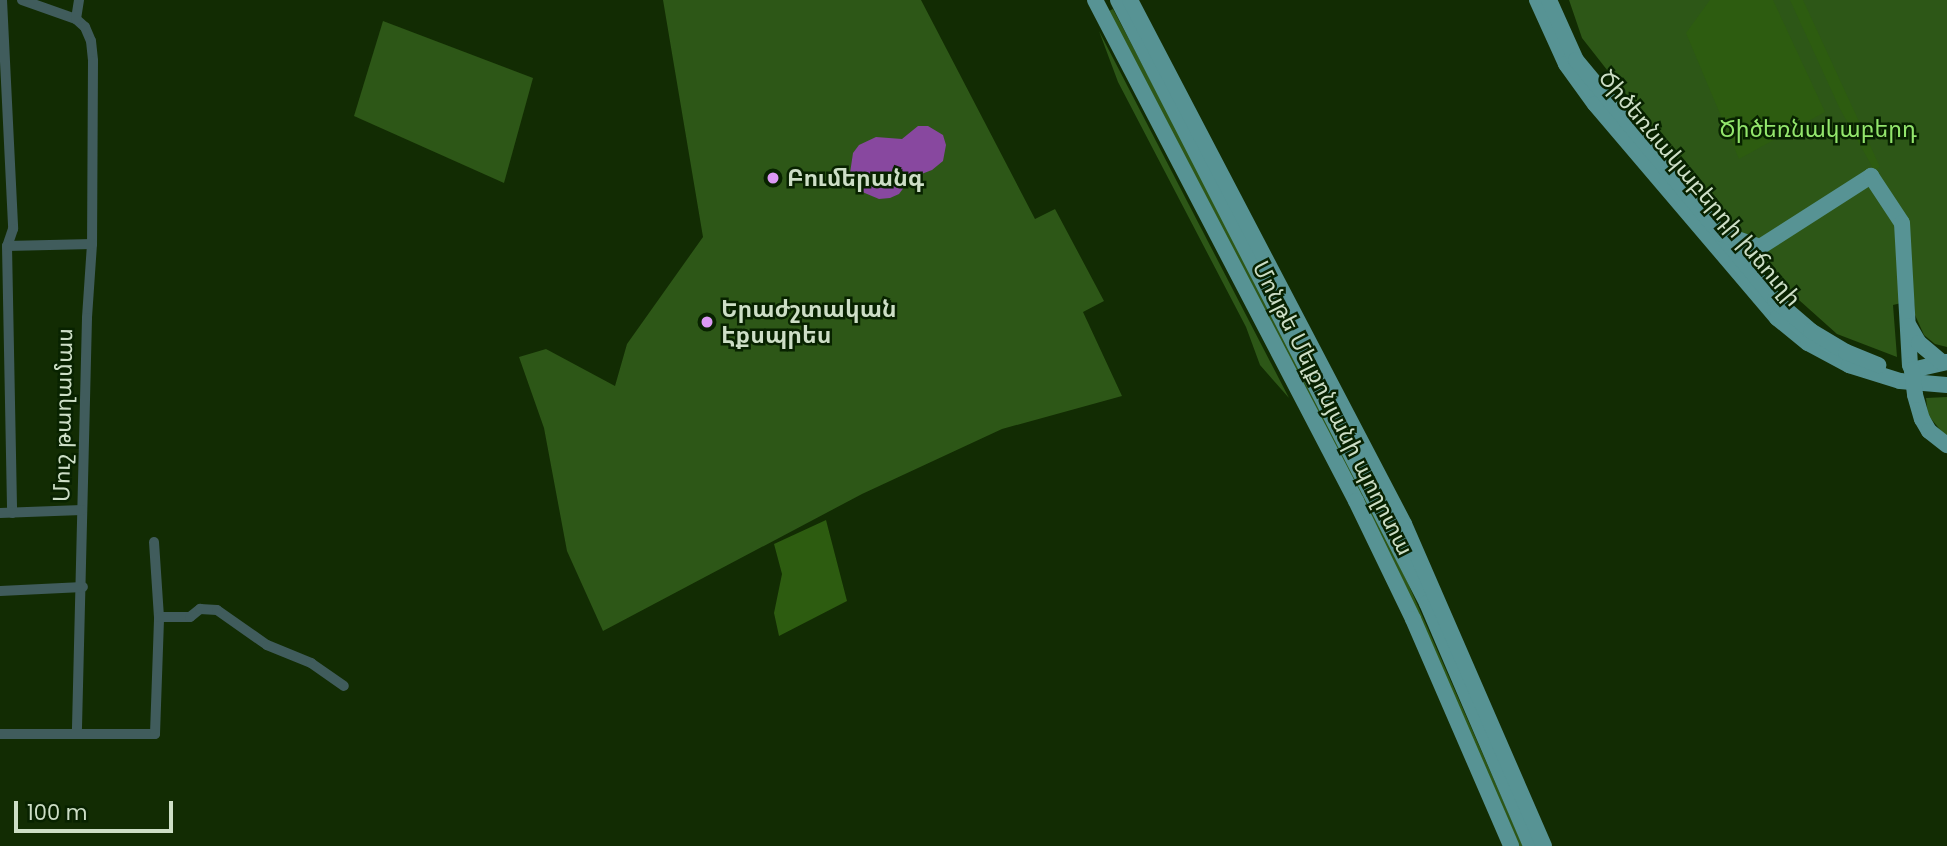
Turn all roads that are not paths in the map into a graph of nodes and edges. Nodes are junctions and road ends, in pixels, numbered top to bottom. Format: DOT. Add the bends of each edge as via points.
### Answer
graph roads {
  1 [pos="2,0"];
  2 [pos="22,0"];
  3 [pos="79,0"];
  4 [pos="1118,0"];
  5 [pos="1130,0"];
  6 [pos="1537,0"];
  7 [pos="1549,0"];
  8 [pos="1098,4"];
  9 [pos="76,19"];
  10 [pos="1718,232"];
  11 [pos="92,244"];
  12 [pos="7,246"];
  13 [pos="1906,319"];
  14 [pos="1945,367"];
  15 [pos="1914,376"];
  16 [pos="1947,386"];
  17 [pos="1947,445"];
  18 [pos="82,510"];
  19 [pos="6,513"];
  20 [pos="154,542"];
  21 [pos="83,587"];
  22 [pos="0,591"];
  23 [pos="159,617"];
  24 [pos="344,686"];
  25 [pos="0,734"];
  26 [pos="77,734"];
  27 [pos="1511,846"];
  28 [pos="1531,846"];
  29 [pos="1544,846"];
  1 -- 12 [label="street" via="13,229"];
  2 -- 9 [label="street"];
  3 -- 9 [label="street"];
  4 -- 8 [label="main road"];
  4 -- 28 [label="main road, Մոնթե Մելքոնյանի պողոտա" via="1427,603"];
  5 -- 29 [label="main road" via="1404,524"];
  6 -- 15 [label="main road, Ծիծեռնակաբերդի խճուղի" via="1566,64 1595,104 1777,318 1808,343 1849,365 1874,375"];
  7 -- 10 [label="main road, Ծիծեռնակաբերդի խճուղի" via="1576,60"];
  8 -- 27 [label="main road, Մոնթե Մելքոնյանի պողոտա" via="1356,501 1413,619"];
  9 -- 11 [label="street, Մուշ թաղամաս" via="91,41 93,61"];
  10 -- 13 [label="main road" via="1760,247 1871,176 1902,223"];
  10 -- 14 [label="main road, Ծիծեռնակաբերդի խճուղի" via="1775,300 1811,331 1874,363 1901,371"];
  11 -- 12 [label="street"];
  11 -- 18 [label="street, Մուշ թաղամաս"];
  12 -- 19 [label="street"];
  13 -- 14 [label="main road" via="1919,344"];
  13 -- 15 [label="main road"];
  14 -- 15 [label="main road"];
  15 -- 16 [label="main road, Ծիծեռնակաբերդի խճուղի"];
  15 -- 17 [label="main road" via="1922,419"];
  18 -- 19 [label="street"];
  18 -- 21 [label="street, Մուշ թաղամաս"];
  20 -- 23 [label="street"];
  21 -- 22 [label="street"];
  21 -- 26 [label="street, Մուշ թաղամաս"];
  23 -- 24 [label="street" via="190,617 200,609 217,610 267,645 311,663"];
  23 -- 26 [label="street" via="155,734"];
  25 -- 26 [label="street"];
}
